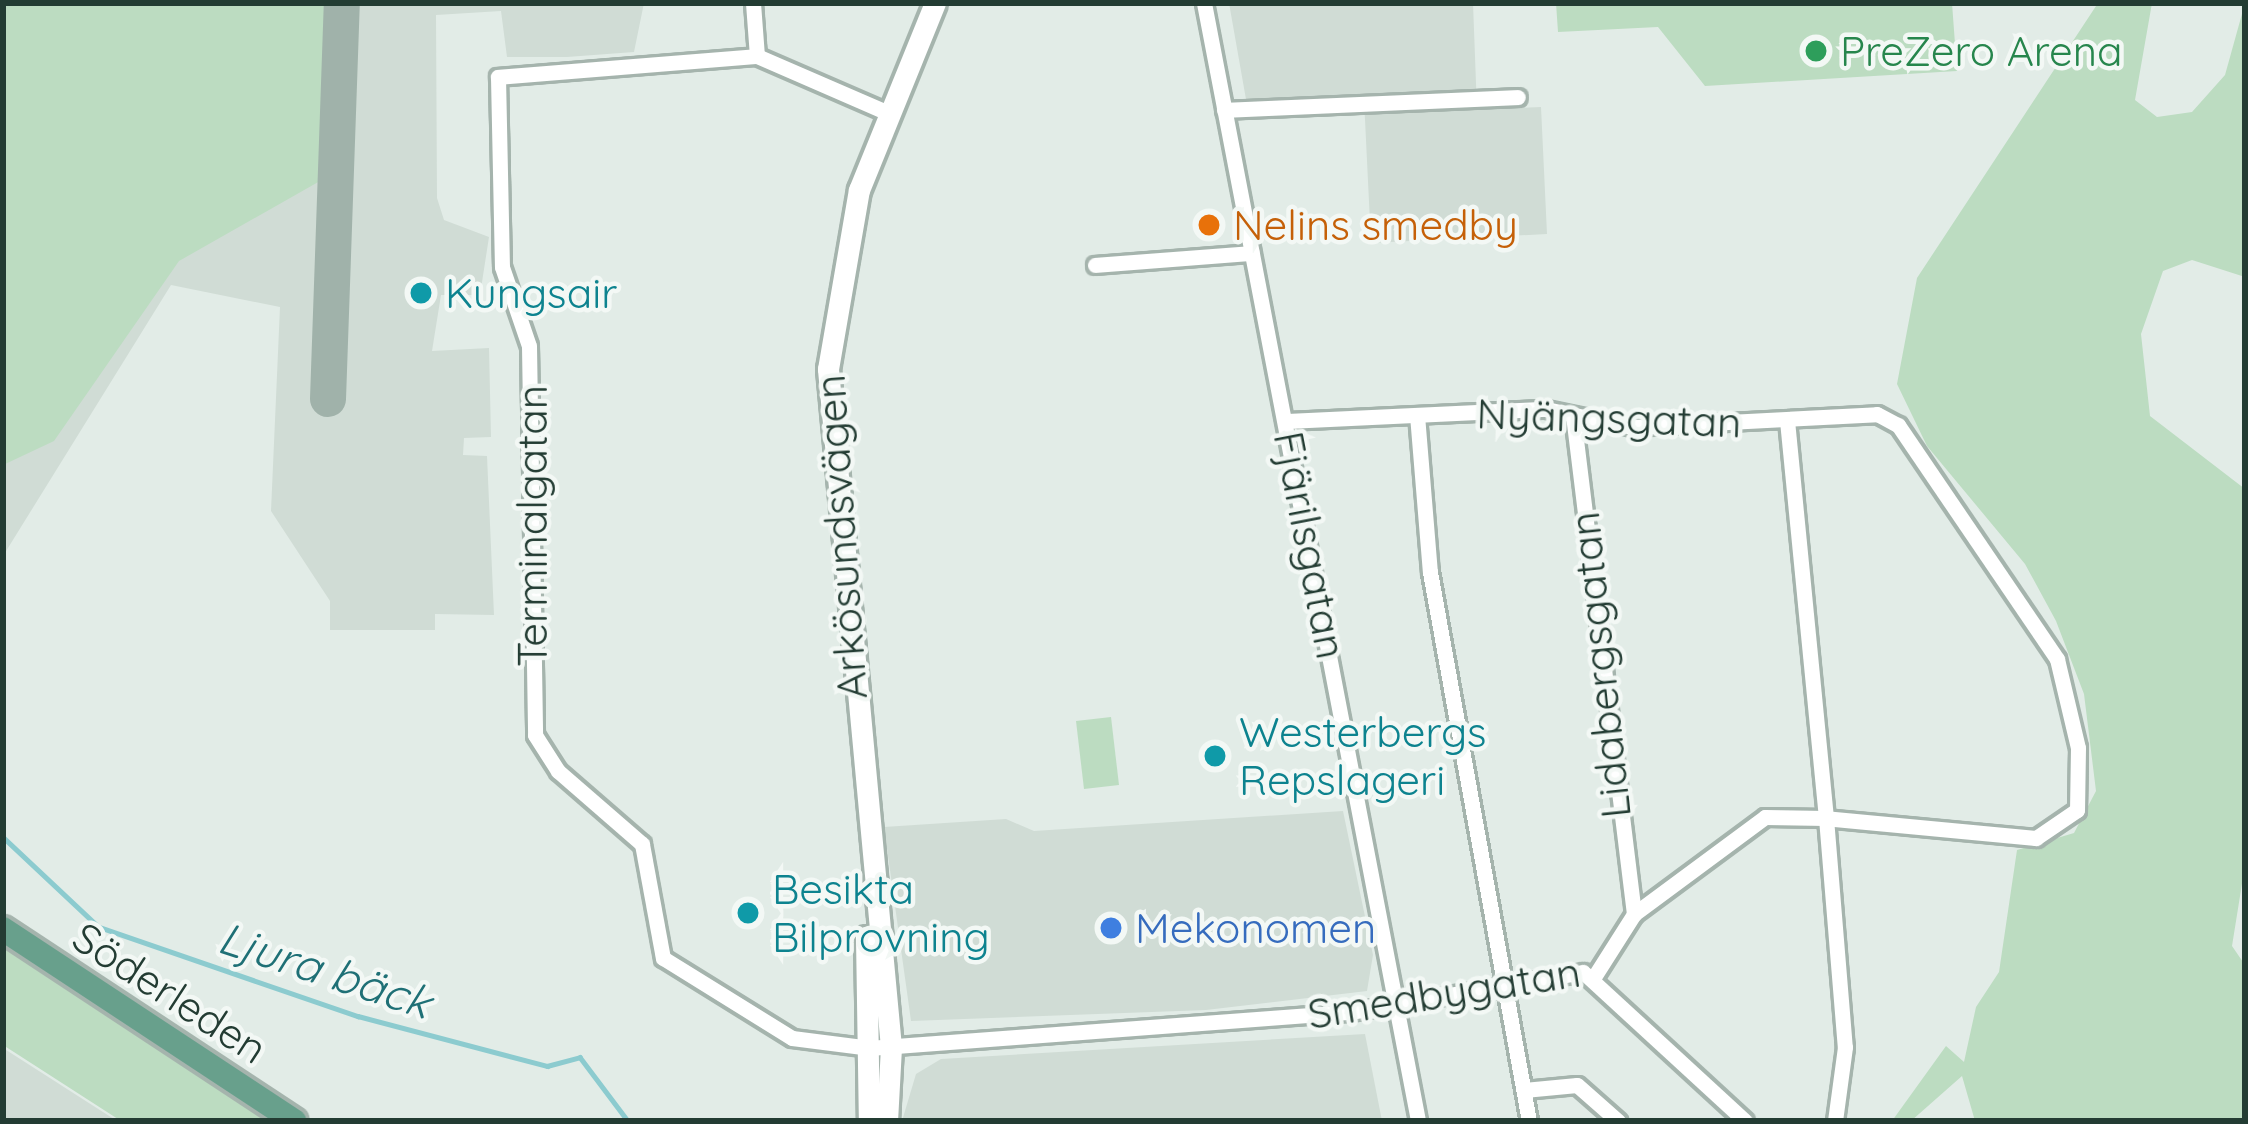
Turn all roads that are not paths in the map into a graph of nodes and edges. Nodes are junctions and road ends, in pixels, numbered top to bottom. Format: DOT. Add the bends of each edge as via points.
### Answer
graph roads {
  1 [pos="753,3"];
  2 [pos="935,3"];
  3 [pos="946,3"];
  4 [pos="1204,3"];
  5 [pos="913,53"];
  6 [pos="758,56"];
  7 [pos="1518,97"];
  8 [pos="1224,110"];
  9 [pos="886,112"];
  10 [pos="1252,253"];
  11 [pos="1095,265"];
  12 [pos="1417,415"];
  13 [pos="1573,415"];
  14 [pos="1287,422"];
  15 [pos="1786,423"];
  16 [pos="1826,818"];
  17 [pos="1634,914"];
  18 [pos="3,929"];
  19 [pos="1594,977"];
  20 [pos="1505,983"];
  21 [pos="1396,1004"];
  22 [pos="880,1047"];
  23 [pos="1524,1090"];
  24 [pos="294,1121"];
  25 [pos="869,1121"];
  26 [pos="887,1121"];
  27 [pos="1418,1121"];
  28 [pos="1529,1121"];
  29 [pos="1618,1121"];
  30 [pos="1745,1121"];
  31 [pos="1835,1121"];
  1 -- 6 [label="street"];
  2 -- 5 [label="main road, Arkösundsvägen"];
  3 -- 5 [label="main road, Arkösundsvägen"];
  4 -- 8 [label="street, Fjärilsgatan"];
  5 -- 9 [label="main road, Arkösundsvägen"];
  6 -- 9 [label="street, Terminalgatan"];
  6 -- 22 [label="street, Terminalgatan" via="498,77 502,267 530,346 532,718 545,757 642,844 651,934 671,967 803,1043"];
  7 -- 8 [label="street"];
  8 -- 10 [label="street, Fjärilsgatan"];
  9 -- 22 [label="main road, Arkösundsvägen" via="841,262 828,369"];
  10 -- 11 [label="street"];
  10 -- 14 [label="street, Fjärilsgatan"];
  12 -- 13 [label="street, Nyängsgatan"];
  12 -- 14 [label="street, Nyängsgatan"];
  12 -- 20 [label="street" via="1430,572"];
  13 -- 15 [label="street, Nyängsgatan" via="1632,427"];
  13 -- 17 [label="street, Lidabergsgatan"];
  14 -- 21 [label="street, Fjärilsgatan"];
  15 -- 16 [label="street"];
  15 -- 16 [label="street, Smedbygatan" via="1877,414 1898,424 2057,659 2078,748 2077,810 2036,838"];
  16 -- 17 [label="street, Smedbygatan" via="1765,817"];
  16 -- 31 [label="street" via="1845,1047"];
  17 -- 19 [label="street, Smedbygatan"];
  18 -- 24 [label="main road, Söderleden"];
  19 -- 20 [label="street, Smedbygatan"];
  19 -- 30 [label="street"];
  20 -- 21 [label="street, Smedbygatan"];
  20 -- 23 [label="street"];
  21 -- 22 [label="street, Smedbygatan"];
  21 -- 27 [label="street, Fjärilsgatan"];
  22 -- 25 [label="main road, Arkösundsvägen"];
  22 -- 26 [label="main road, Arkösundsvägen"];
  23 -- 28 [label="street"];
  23 -- 29 [label="street" via="1577,1085"];
}
